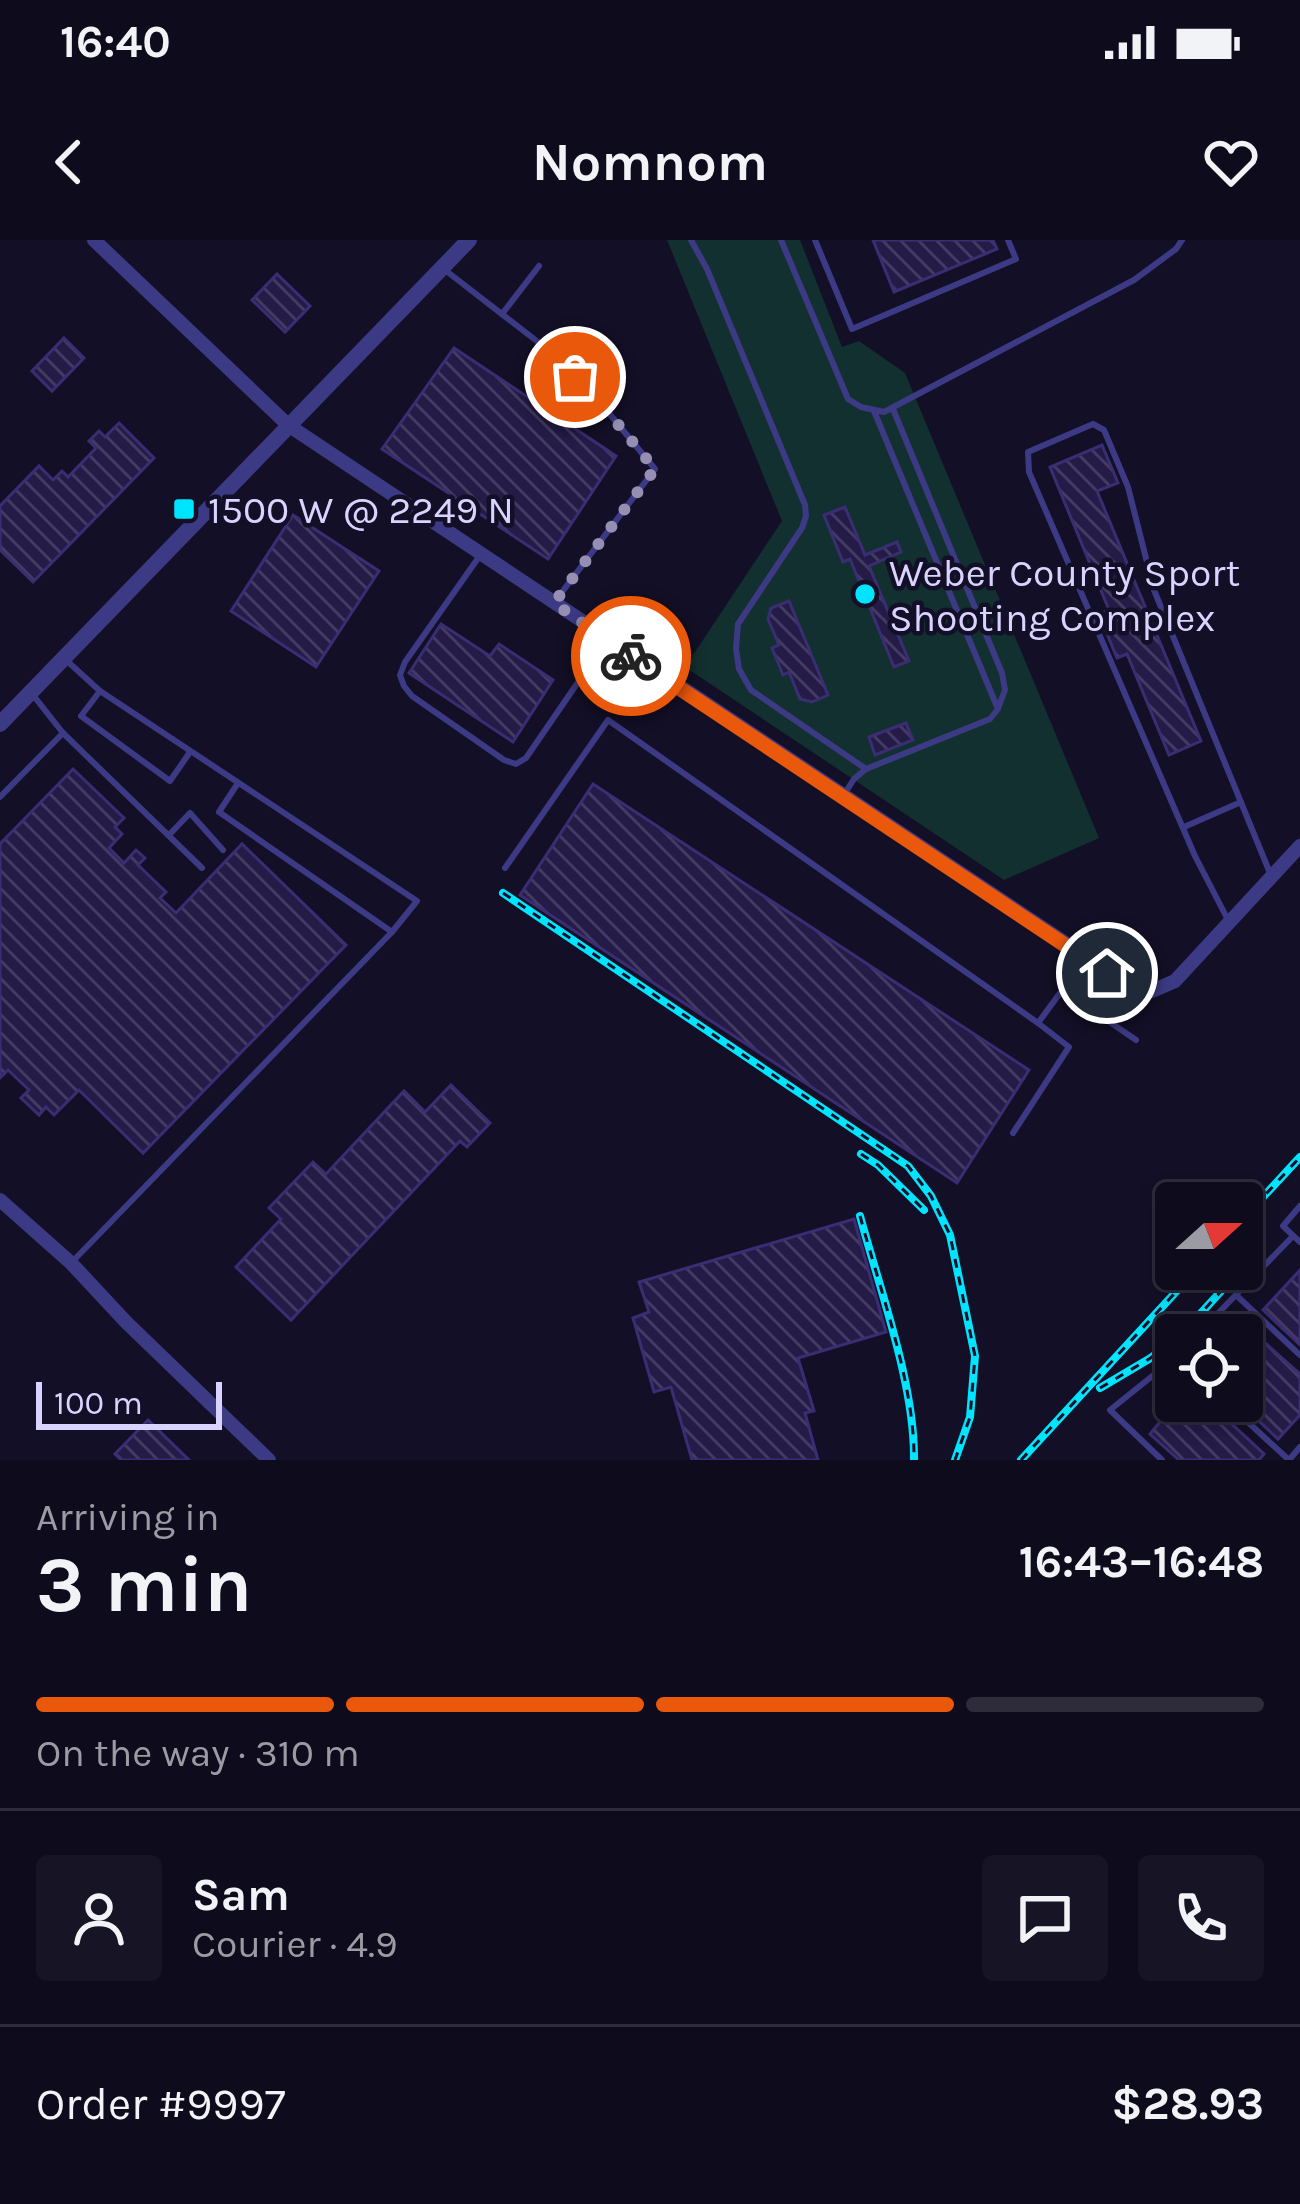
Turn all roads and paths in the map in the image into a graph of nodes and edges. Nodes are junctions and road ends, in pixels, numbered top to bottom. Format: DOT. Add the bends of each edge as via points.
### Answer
graph roads {
  1 [pos="94,240"];
  2 [pos="469,240"];
  3 [pos="691,240"];
  4 [pos="781,240"];
  5 [pos="815,240"];
  6 [pos="1008,240"];
  7 [pos="1181,240"];
  8 [pos="539,266"];
  9 [pos="442,267"];
  10 [pos="502,314"];
  11 [pos="893,409"];
  12 [pos="874,410"];
  13 [pos="287,425"];
  14 [pos="481,554"];
  15 [pos="554,603"];
  16 [pos="607,640"];
  17 [pos="63,658"];
  18 [pos="100,691"];
  19 [pos="31,693"];
  20 [pos="998,709"];
  21 [pos="0,724"];
  22 [pos="63,733"];
  23 [pos="190,751"];
  24 [pos="866,769"];
  25 [pos="238,783"];
  26 [pos="844,796"];
  27 [pos="0,797"];
  28 [pos="1241,802"];
  29 [pos="1183,828"];
  30 [pos="170,835"];
  31 [pos="1300,846"];
  32 [pos="223,850"];
  33 [pos="202,868"];
  34 [pos="505,868"];
  35 [pos="1271,877"];
  36 [pos="1229,923"];
  37 [pos="392,932"];
  38 [pos="1085,959"];
  39 [pos="1063,990"];
  40 [pos="1038,1023"];
  41 [pos="1136,1040"];
  42 [pos="1013,1133"];
  43 [pos="0,1200"];
  44 [pos="1300,1206"];
  45 [pos="1297,1239"];
  46 [pos="71,1263"];
  47 [pos="1236,1295"];
  48 [pos="1217,1314"];
  49 [pos="1300,1355"];
  50 [pos="1155,1374"];
  51 [pos="1248,1422"];
  52 [pos="1300,1447"];
  53 [pos="269,1460"];
  54 [pos="1162,1460"];
  55 [pos="1289,1460"];
  1 -- 13 [label="street"];
  2 -- 9 [label="street"];
  3 -- 24 [label="lane" via="805,505 802,528 738,624 739,669 751,690"];
  4 -- 12 [label="lane" via="848,399"];
  5 -- 6 [label="lane" via="852,329 1016,259"];
  7 -- 11 [label="lane" via="1134,280"];
  8 -- 10 [label="lane"];
  9 -- 10 [label="lane"];
  9 -- 13 [label="street"];
  10 -- 15 [label="lane" via="603,406 655,469"];
  11 -- 12 [label="lane"];
  11 -- 20 [label="lane" via="1002,674"];
  12 -- 20 [label="lane"];
  13 -- 14 [label="street"];
  13 -- 17 [label="street"];
  14 -- 15 [label="street"];
  14 -- 16 [label="lane" via="400,675 412,696 504,760 526,758"];
  15 -- 16 [label="street"];
  16 -- 26 [label="street"];
  17 -- 18 [label="lane"];
  17 -- 19 [label="street"];
  18 -- 23 [label="lane"];
  18 -- 23 [label="lane" via="81,716 170,781"];
  19 -- 21 [label="street"];
  19 -- 22 [label="lane"];
  20 -- 24 [label="lane"];
  22 -- 27 [label="lane"];
  22 -- 30 [label="lane"];
  23 -- 25 [label="lane"];
  24 -- 26 [label="lane"];
  25 -- 37 [label="lane" via="219,812"];
  25 -- 37 [label="lane" via="417,901"];
  26 -- 38 [label="street"];
  28 -- 29 [label="lane"];
  28 -- 29 [label="lane" via="1154,590 1104,430 1093,424 1028,452 1029,472"];
  28 -- 35 [label="lane"];
  29 -- 36 [label="lane"];
  30 -- 32 [label="lane" via="190,813"];
  30 -- 33 [label="lane"];
  31 -- 35 [label="street"];
  34 -- 40 [label="lane" via="608,720"];
  35 -- 36 [label="street"];
  36 -- 38 [label="street" via="1175,981 1152,991"];
  37 -- 46 [label="lane"];
  38 -- 39 [label="lane"];
  39 -- 40 [label="lane"];
  39 -- 41 [label="lane"];
  40 -- 42 [label="lane" via="1069,1047"];
  43 -- 46 [label="street"];
  44 -- 45 [label="lane" via="1283,1226"];
  45 -- 47 [label="lane"];
  46 -- 53 [label="street"];
  47 -- 48 [label="lane"];
  47 -- 49 [label="lane"];
  50 -- 54 [label="lane" via="1110,1410"];
  51 -- 55 [label="lane"];
  52 -- 55 [label="lane"];
}
